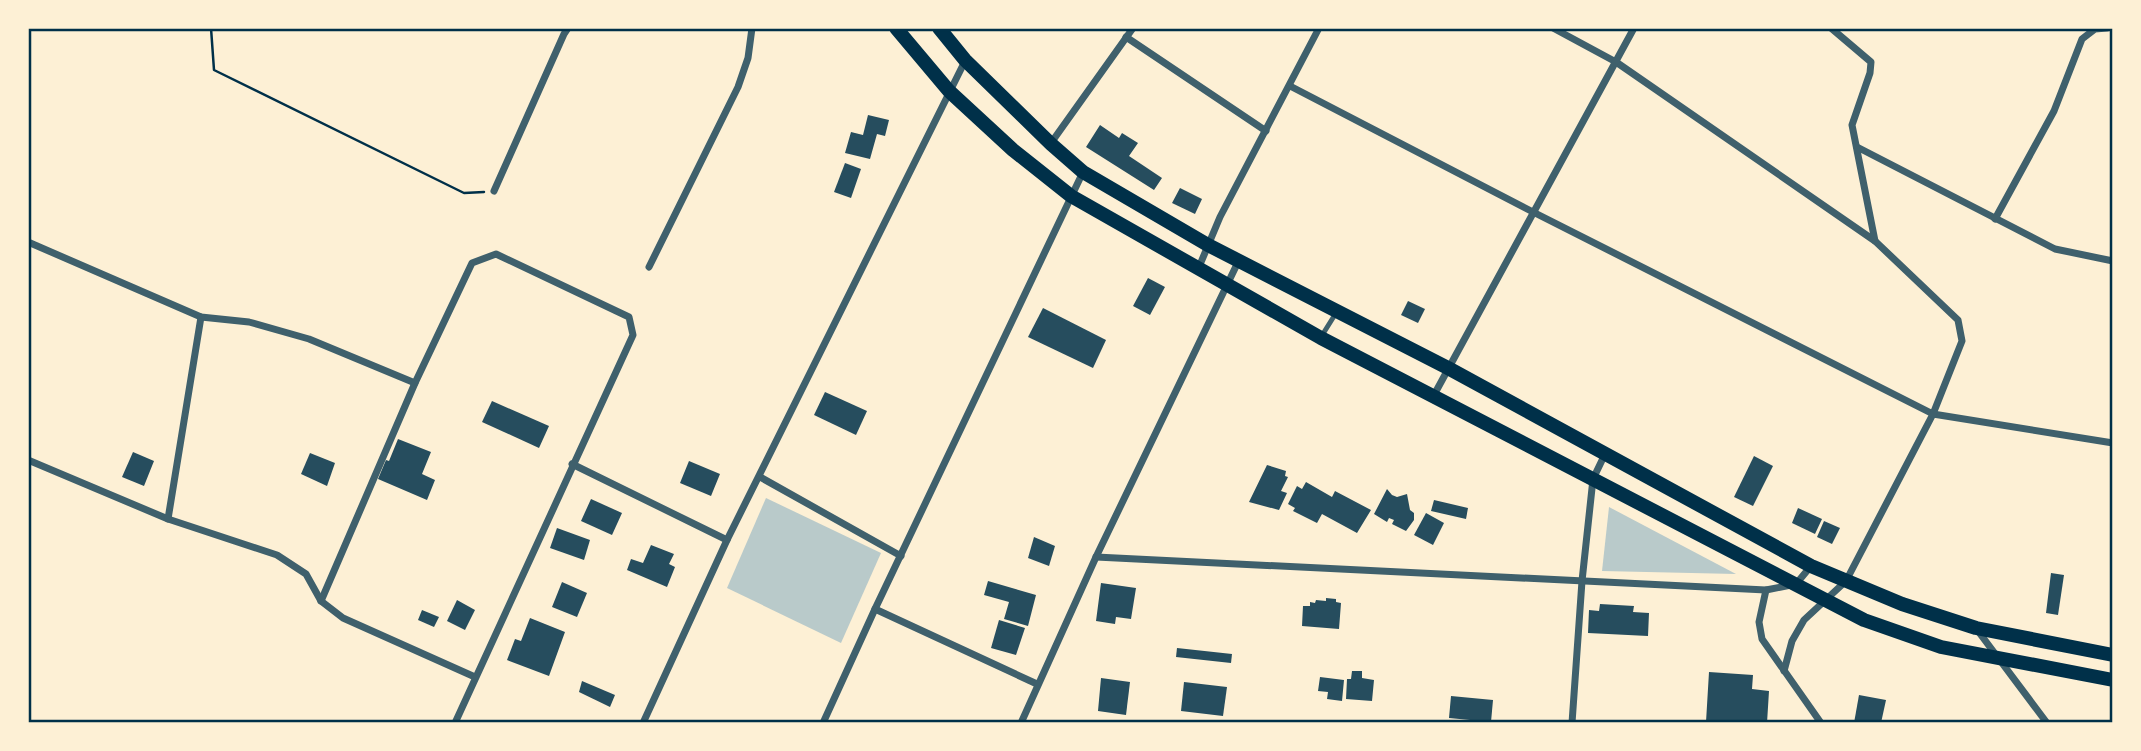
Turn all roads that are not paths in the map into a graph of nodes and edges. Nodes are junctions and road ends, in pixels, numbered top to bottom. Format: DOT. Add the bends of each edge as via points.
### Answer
graph roads {
  1 [pos="568,28"];
  2 [pos="752,28"];
  3 [pos="896,28"];
  4 [pos="939,28"];
  5 [pos="1133,28"];
  6 [pos="1553,28"];
  7 [pos="1634,28"];
  8 [pos="1832,28"];
  9 [pos="2107,28"];
  10 [pos="1316,30"];
  11 [pos="1126,37"];
  12 [pos="965,60"];
  13 [pos="1616,62"];
  14 [pos="1290,86"];
  15 [pos="949,90"];
  16 [pos="1266,131"];
  17 [pos="1051,144"];
  18 [pos="1857,147"];
  19 [pos="1083,172"];
  20 [pos="494,191"];
  21 [pos="1071,196"];
  22 [pos="1533,212"];
  23 [pos="1995,219"];
  24 [pos="1875,241"];
  25 [pos="28,242"];
  26 [pos="1208,245"];
  27 [pos="1238,260"];
  28 [pos="2113,261"];
  29 [pos="649,267"];
  30 [pos="1199,267"];
  31 [pos="1226,284"];
  32 [pos="1337,310"];
  33 [pos="201,317"];
  34 [pos="1321,338"];
  35 [pos="1448,368"];
  36 [pos="415,383"];
  37 [pos="1434,395"];
  38 [pos="1933,414"];
  39 [pos="2113,443"];
  40 [pos="1606,453"];
  41 [pos="28,460"];
  42 [pos="572,464"];
  43 [pos="760,477"];
  44 [pos="1593,479"];
  45 [pos="168,519"];
  46 [pos="727,540"];
  47 [pos="901,555"];
  48 [pos="1096,557"];
  49 [pos="1811,566"];
  50 [pos="1582,581"];
  51 [pos="1846,581"];
  52 [pos="1796,584"];
  53 [pos="1766,590"];
  54 [pos="1825,600"];
  55 [pos="321,601"];
  56 [pos="874,609"];
  57 [pos="1976,628"];
  58 [pos="2113,654"];
  59 [pos="2000,660"];
  60 [pos="1784,671"];
  61 [pos="475,677"];
  62 [pos="2113,680"];
  63 [pos="1037,684"];
  64 [pos="455,723"];
  65 [pos="643,723"];
  66 [pos="823,723"];
  67 [pos="1021,723"];
  68 [pos="1572,723"];
  69 [pos="1821,723"];
  70 [pos="2047,723"];
  1 -- 20 [label="street"];
  2 -- 29 [label="street" via="738,87"];
  3 -- 15 [label="main road"];
  4 -- 12 [label="main road"];
  5 -- 11 [label="street"];
  6 -- 13 [label="street"];
  7 -- 13 [label="street"];
  8 -- 18 [label="street" via="1871,62 1852,125"];
  9 -- 23 [label="street" via="2095,29 2081,39 2054,111"];
  10 -- 14 [label="street"];
  11 -- 16 [label="street"];
  11 -- 17 [label="street"];
  12 -- 15 [label="street"];
  12 -- 17 [label="main road"];
  13 -- 22 [label="street"];
  13 -- 24 [label="street"];
  14 -- 16 [label="street"];
  14 -- 22 [label="street"];
  15 -- 21 [label="main road"];
  15 -- 43 [label="street"];
  16 -- 26 [label="street"];
  17 -- 19 [label="main road"];
  18 -- 23 [label="street"];
  18 -- 24 [label="street"];
  19 -- 21 [label="street"];
  19 -- 26 [label="main road"];
  21 -- 30 [label="main road"];
  21 -- 47 [label="street"];
  22 -- 35 [label="street"];
  22 -- 38 [label="street"];
  23 -- 28 [label="street" via="2055,249"];
  24 -- 38 [label="street" via="1958,320 1962,341"];
  25 -- 33 [label="street"];
  26 -- 27 [label="main road"];
  26 -- 30 [label="street"];
  27 -- 31 [label="street"];
  27 -- 32 [label="main road"];
  30 -- 31 [label="main road"];
  31 -- 34 [label="main road"];
  31 -- 48 [label="street"];
  32 -- 34 [label="lane"];
  32 -- 35 [label="main road"];
  33 -- 36 [label="street" via="249,321 309,339"];
  33 -- 45 [label="street"];
  34 -- 37 [label="main road"];
  35 -- 37 [label="street"];
  35 -- 40 [label="main road"];
  36 -- 42 [label="street" via="472,263 496,254 629,317 633,335"];
  36 -- 55 [label="street"];
  37 -- 44 [label="main road"];
  38 -- 39 [label="street"];
  38 -- 51 [label="street"];
  40 -- 44 [label="street"];
  40 -- 49 [label="main road"];
  41 -- 45 [label="street"];
  42 -- 46 [label="street"];
  42 -- 61 [label="street"];
  43 -- 46 [label="street"];
  43 -- 47 [label="street"];
  44 -- 50 [label="street"];
  44 -- 52 [label="main road"];
  45 -- 55 [label="street" via="276,555 306,574"];
  46 -- 65 [label="street"];
  47 -- 56 [label="street"];
  48 -- 50 [label="street"];
  48 -- 63 [label="street"];
  49 -- 51 [label="main road"];
  49 -- 52 [label="street"];
  50 -- 53 [label="street"];
  50 -- 68 [label="street"];
  51 -- 54 [label="street"];
  51 -- 57 [label="main road"];
  52 -- 53 [label="street"];
  52 -- 54 [label="main road"];
  53 -- 60 [label="street" via="1759,622 1762,639"];
  54 -- 59 [label="main road" via="1864,620 1941,647"];
  54 -- 60 [label="street" via="1798,629"];
  55 -- 61 [label="street" via="343,618"];
  56 -- 63 [label="street"];
  56 -- 66 [label="street"];
  57 -- 58 [label="main road"];
  57 -- 59 [label="street"];
  59 -- 62 [label="main road"];
  59 -- 70 [label="street"];
  60 -- 69 [label="street"];
  61 -- 64 [label="street"];
  63 -- 67 [label="street"];
}
